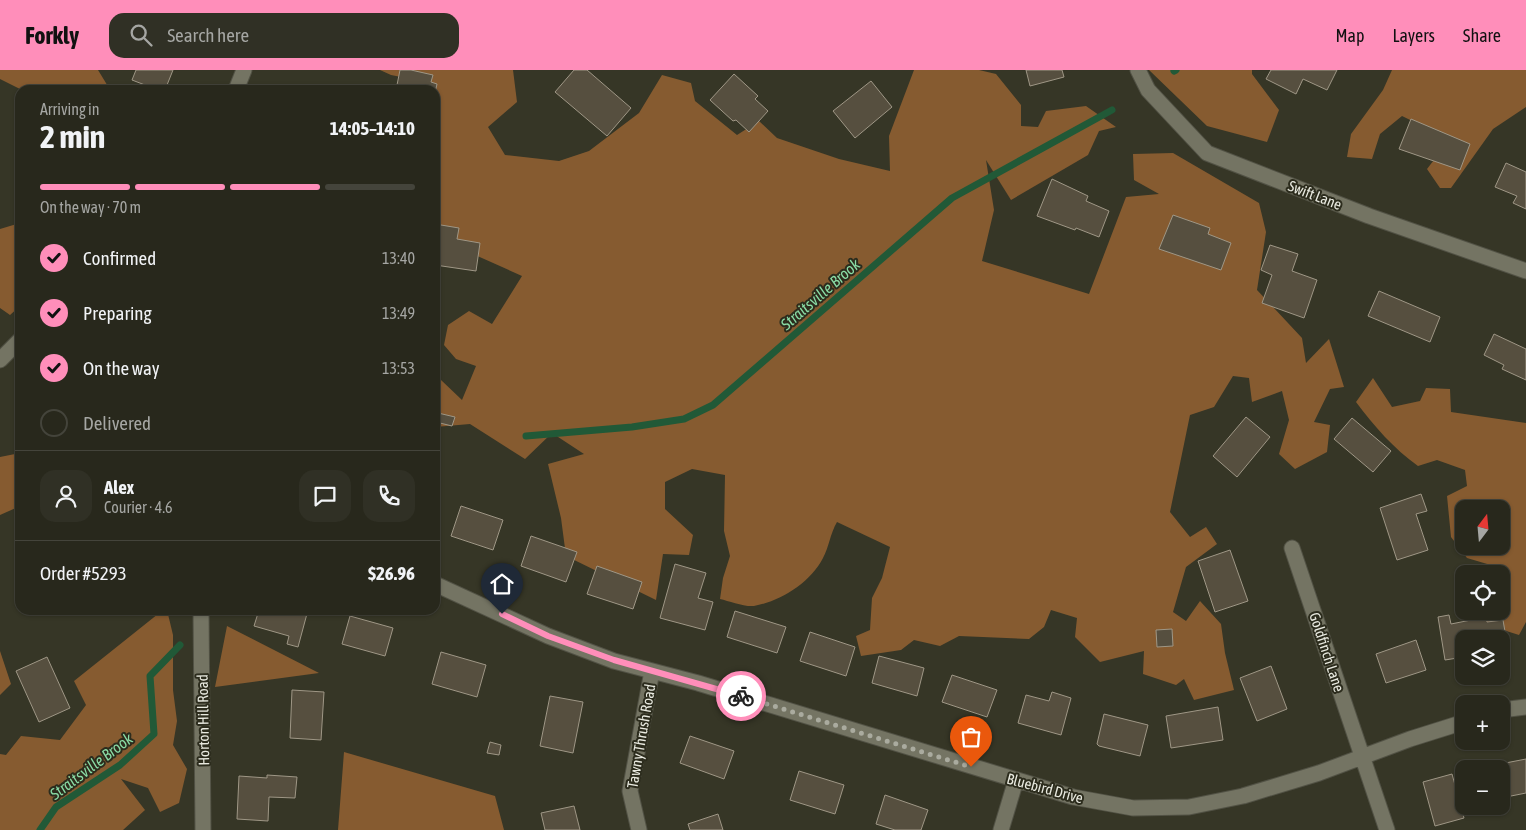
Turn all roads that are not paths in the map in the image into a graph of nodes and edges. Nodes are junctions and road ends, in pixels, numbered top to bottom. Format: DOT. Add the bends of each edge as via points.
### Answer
graph roads {
  1 [pos="244,70"];
  2 [pos="1138,70"];
  3 [pos="238,85"];
  4 [pos="1526,271"];
  5 [pos="15,345"];
  6 [pos="0,360"];
  7 [pos="1292,548"];
  8 [pos="440,586"];
  9 [pos="201,615"];
  10 [pos="652,671"];
  11 [pos="1526,707"];
  12 [pos="1510,709"];
  13 [pos="1455,725"];
  14 [pos="1361,756"];
  15 [pos="1016,780"];
  16 [pos="203,830"];
  17 [pos="639,830"];
  18 [pos="1001,830"];
  19 [pos="1387,830"];
  1 -- 3 [label="street"];
  2 -- 4 [label="street, Swift Lane" via="1148,90 1207,153 1369,216"];
  5 -- 6 [label="street"];
  7 -- 14 [label="street, Goldfinch Lane"];
  8 -- 10 [label="street, Bluebird Drive" via="548,636"];
  9 -- 16 [label="street, Horton Hill Road"];
  10 -- 15 [label="street, Bluebird Drive"];
  10 -- 17 [label="street, Tawny Thrush Road" via="630,791"];
  11 -- 12 [label="street"];
  13 -- 14 [label="street, Bluebird Drive"];
  14 -- 15 [label="street, Bluebird Drive" via="1243,796 1189,807 1132,808 1073,797"];
  14 -- 19 [label="street, Goldfinch Lane"];
  15 -- 18 [label="street"];
}
